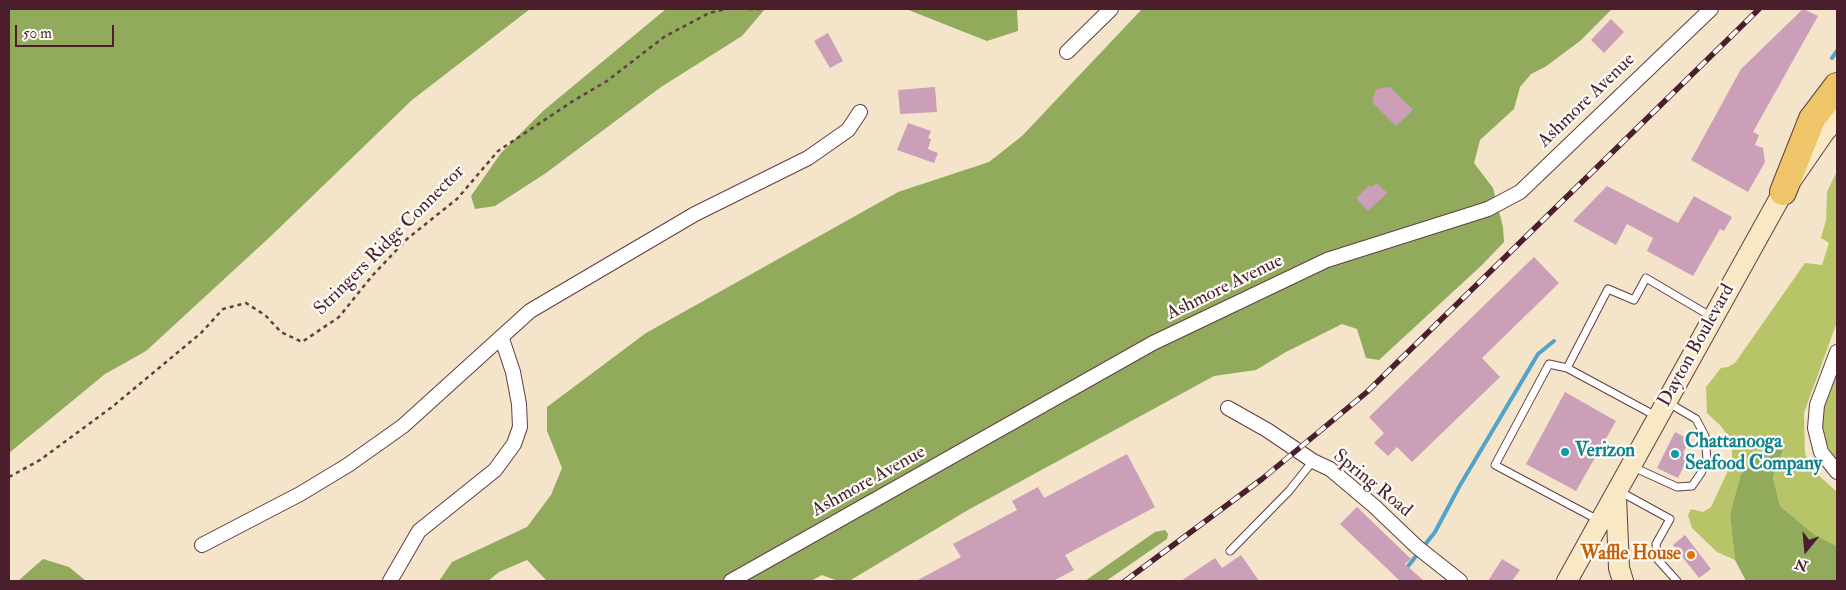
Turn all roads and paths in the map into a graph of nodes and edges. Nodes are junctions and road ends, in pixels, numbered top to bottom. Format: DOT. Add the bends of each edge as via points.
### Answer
graph roads {
  1 [pos="726,9"];
  2 [pos="749,9"];
  3 [pos="761,9"];
  4 [pos="1110,9"];
  5 [pos="1711,9"];
  6 [pos="1067,52"];
  7 [pos="1837,86"];
  8 [pos="860,112"];
  9 [pos="1837,116"];
  10 [pos="1783,192"];
  11 [pos="1713,318"];
  12 [pos="502,339"];
  13 [pos="1837,352"];
  14 [pos="1567,368"];
  15 [pos="1228,408"];
  16 [pos="1663,409"];
  17 [pos="1313,461"];
  18 [pos="1632,466"];
  19 [pos="1837,472"];
  20 [pos="9,477"];
  21 [pos="1617,493"];
  22 [pos="1600,522"];
  23 [pos="202,545"];
  24 [pos="1230,551"];
  25 [pos="390,581"];
  26 [pos="731,581"];
  27 [pos="1460,581"];
  28 [pos="1567,581"];
  29 [pos="1623,581"];
  30 [pos="1676,581"];
  1 -- 20 [label="path, Stringers Ridge Connector" via="709,13 664,37 607,81 498,151 457,199 407,239 339,317 302,342 281,332 266,315 246,303 223,309 201,333 112,407 40,460"];
  2 -- 3 [label="path"];
  4 -- 6 [label="street"];
  5 -- 26 [label="street, Ashmore Avenue" via="1520,192 1488,209 1327,260 1154,344"];
  7 -- 10 [label="highway" via="1812,119"];
  8 -- 12 [label="street" via="848,130 808,158 695,214 530,310"];
  9 -- 10 [label="main road, Dayton Boulevard"];
  10 -- 11 [label="main road, Dayton Boulevard"];
  11 -- 14 [label="lane" via="1646,278 1634,300 1608,289"];
  11 -- 16 [label="main road, Dayton Boulevard"];
  12 -- 23 [label="street" via="403,426 348,465"];
  12 -- 25 [label="street" via="519,404 520,427 514,444 496,470 419,531"];
  13 -- 19 [label="street" via="1817,405 1814,428 1821,452"];
  14 -- 16 [label="lane"];
  14 -- 22 [label="lane" via="1548,364 1495,465"];
  15 -- 17 [label="street, Spring Road"];
  16 -- 18 [label="main road, Dayton Boulevard"];
  16 -- 18 [label="lane" via="1696,419 1705,436 1706,459 1701,473 1692,486 1677,487"];
  17 -- 24 [label="lane" via="1289,491"];
  17 -- 27 [label="street, Spring Road" via="1330,469"];
  18 -- 21 [label="main road, Dayton Boulevard"];
  21 -- 22 [label="main road, Dayton Boulevard"];
  21 -- 29 [label="main road" via="1618,560"];
  21 -- 30 [label="lane" via="1670,519 1656,544 1658,560"];
  22 -- 28 [label="main road, Dayton Boulevard"];
}
